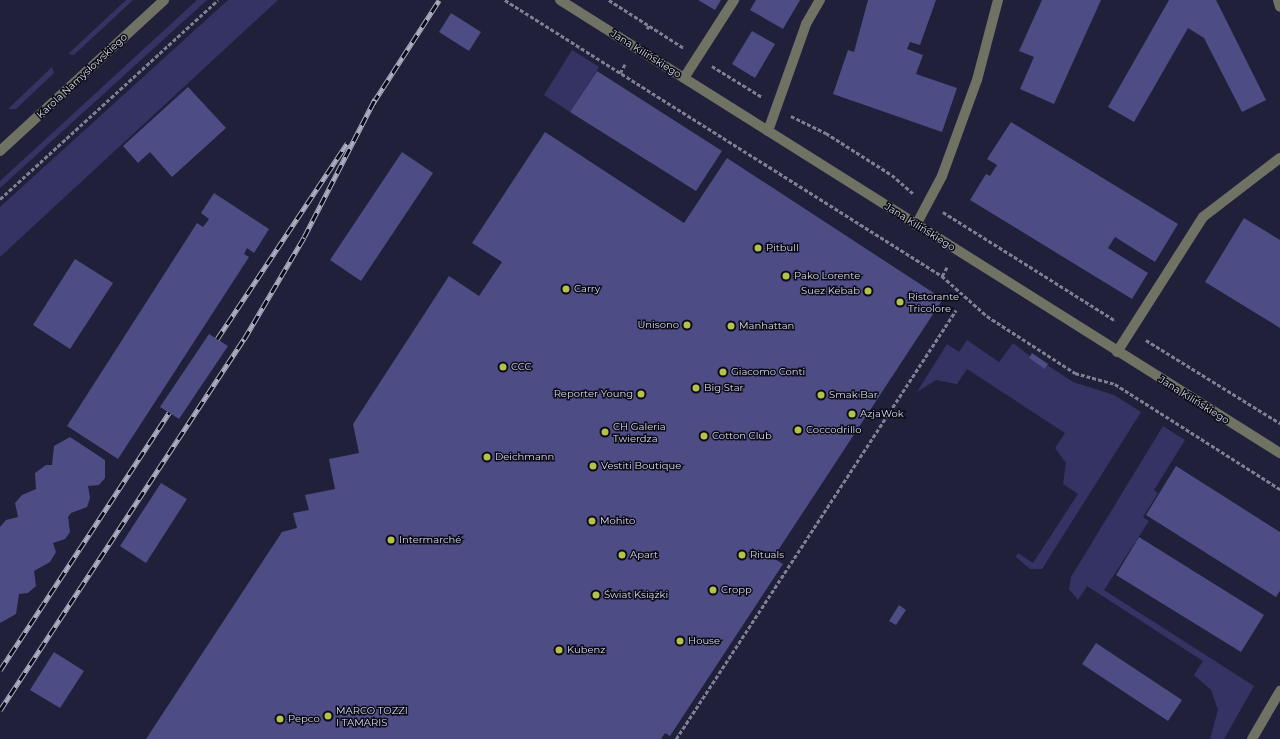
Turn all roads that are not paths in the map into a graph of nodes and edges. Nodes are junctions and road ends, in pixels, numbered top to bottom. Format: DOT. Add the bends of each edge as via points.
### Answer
graph roads {
  1 [pos="164,0"];
  2 [pos="560,0"];
  3 [pos="734,0"];
  4 [pos="820,0"];
  5 [pos="998,0"];
  6 [pos="1278,0"];
  7 [pos="1280,7"];
  8 [pos="684,78"];
  9 [pos="768,131"];
  10 [pos="0,152"];
  11 [pos="1280,158"];
  12 [pos="916,225"];
  13 [pos="1117,352"];
  14 [pos="1280,453"];
  15 [pos="1280,691"];
  16 [pos="1252,739"];
  1 -- 10 [label="street, Karola Namysłowskiego"];
  2 -- 8 [label="street, Jana Kilińskiego"];
  3 -- 8 [label="street"];
  4 -- 9 [label="street" via="806,24"];
  5 -- 12 [label="street" via="977,80 945,169"];
  6 -- 7 [label="street"];
  8 -- 9 [label="street, Jana Kilińskiego"];
  9 -- 12 [label="street, Jana Kilińskiego"];
  11 -- 13 [label="street" via="1203,217"];
  12 -- 13 [label="street, Jana Kilińskiego"];
  13 -- 14 [label="street, Jana Kilińskiego"];
  15 -- 16 [label="street"];
}
